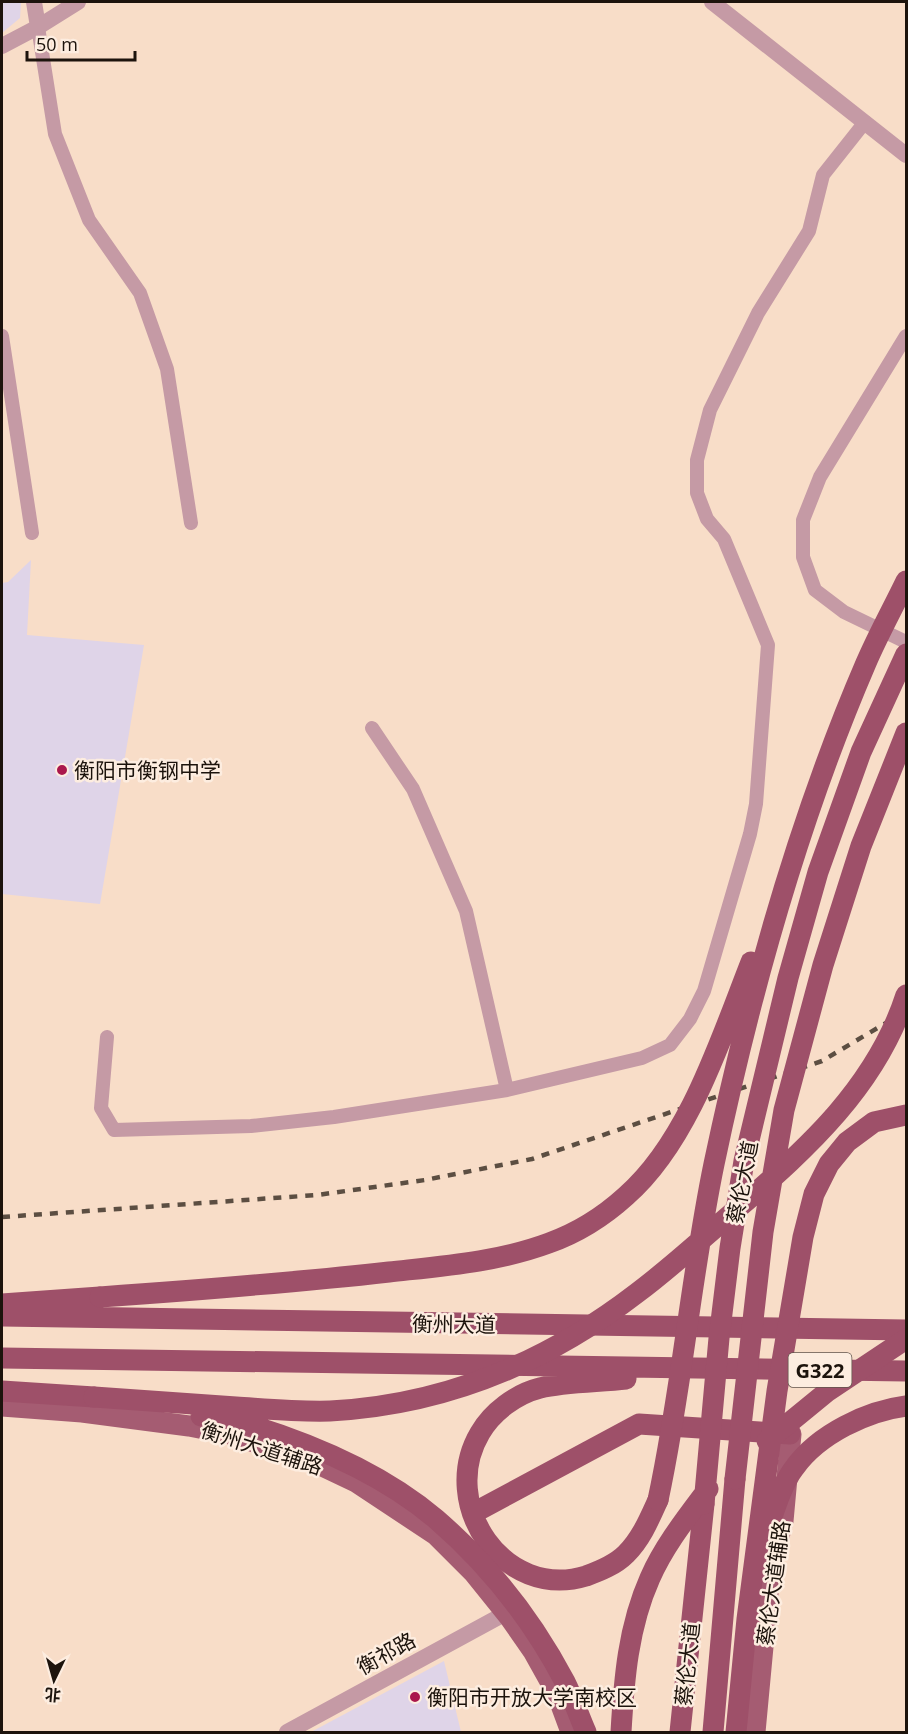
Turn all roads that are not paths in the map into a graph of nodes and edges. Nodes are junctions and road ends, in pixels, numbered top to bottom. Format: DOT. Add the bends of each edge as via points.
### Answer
graph roads {
  1 [pos="34,2"];
  2 [pos="78,2"];
  3 [pos="712,2"];
  4 [pos="38,27"];
  5 [pos="2,46"];
  6 [pos="866,122"];
  7 [pos="906,155"];
  8 [pos="2,336"];
  9 [pos="906,336"];
  10 [pos="191,523"];
  11 [pos="32,533"];
  12 [pos="906,581"];
  13 [pos="906,642"];
  14 [pos="906,654"];
  15 [pos="372,728"];
  16 [pos="906,733"];
  17 [pos="792,862"];
  18 [pos="906,995"];
  19 [pos="107,1037"];
  20 [pos="507,1090"];
  21 [pos="906,1115"];
  22 [pos="2,1304"];
  23 [pos="906,1315"];
  24 [pos="2,1316"];
  25 [pos="828,1329"];
  26 [pos="906,1330"];
  27 [pos="906,1339"];
  28 [pos="2,1358"];
  29 [pos="733,1369"];
  30 [pos="906,1371"];
  31 [pos="2,1391"];
  32 [pos="94,1397"];
  33 [pos="2,1406"];
  34 [pos="906,1407"];
  35 [pos="791,1434"];
  36 [pos="479,1510"];
  37 [pos="455,1524"];
  38 [pos="435,1535"];
  39 [pos="508,1616"];
  40 [pos="747,1619"];
  41 [pos="287,1732"];
  42 [pos="301,1732"];
  43 [pos="571,1732"];
  44 [pos="586,1732"];
  45 [pos="621,1732"];
  46 [pos="680,1732"];
  47 [pos="713,1732"];
  48 [pos="736,1732"];
  49 [pos="755,1732"];
  1 -- 4 [label="street"];
  2 -- 4 [label="street"];
  3 -- 6 [label="street"];
  4 -- 5 [label="street"];
  4 -- 10 [label="street" via="56,134 89,220 140,293 167,369"];
  6 -- 7 [label="street"];
  6 -- 20 [label="street" via="823,175 809,231 758,313 710,410 697,460 697,493 707,519 724,539 768,645 756,804 704,991 690,1019 670,1045 642,1058"];
  8 -- 11 [label="street"];
  9 -- 13 [label="street" via="820,477 803,520 803,557 815,590 844,612"];
  12 -- 17 [label="highway, bridge" via="867,663"];
  14 -- 46 [label="highway, 蔡伦大道, bridge" via="861,752 818,872 744,1161 719,1338"];
  15 -- 20 [label="street" via="413,789 466,911"];
  16 -- 47 [label="highway, 蔡伦大道, bridge" via="858,857 823,964 784,1110 763,1232 735,1479"];
  17 -- 22 [label="highway, bridge" via="700,1089 681,1126 627,1196 591,1223 550,1243 453,1265 324,1280"];
  17 -- 29 [label="highway, bridge" via="758,980 714,1164 692,1287 670,1444 658,1500 644,1532 625,1555 601,1571 552,1580 528,1574 486,1542 474,1520 467,1494 467,1466 488,1419 511,1402 539,1388"];
  18 -- 32 [label="highway, bridge" via="885,1045 859,1088 822,1131 638,1293 542,1355 493,1377 384,1406 284,1410"];
  19 -- 20 [label="street" via="100,1108 114,1130 251,1126"];
  21 -- 40 [label="highway, bridge" via="874,1122 847,1142 829,1164 814,1194 777,1391"];
  23 -- 25 [label="highway"];
  24 -- 25 [label="highway, 衡州大道 / G322"];
  25 -- 26 [label="highway, 衡州大道 / G322"];
  27 -- 45 [label="highway, bridge" via="828,1391 708,1488 650,1577 635,1618 625,1670"];
  28 -- 29 [label="highway, 衡州大道"];
  29 -- 30 [label="highway, 衡州大道 / G322"];
  31 -- 32 [label="highway"];
  32 -- 44 [label="highway, bridge" via="248,1425 353,1466 403,1495 435,1518 501,1586 566,1684"];
  33 -- 38 [label="main road, 衡州大道辅路" via="81,1412 230,1434 316,1463 356,1482"];
  34 -- 40 [label="highway, bridge" via="858,1419 826,1437 794,1467 773,1511"];
  35 -- 36 [label="highway" via="639,1424"];
  35 -- 49 [label="main road, 蔡伦大道辅路" via="783,1521 770,1572"];
  37 -- 38 [label="highway"];
  38 -- 39 [label="main road, 衡州大道辅路" via="473,1572"];
  39 -- 41 [label="street, 衡祁路"];
  39 -- 42 [label="street, 衡祁路"];
  39 -- 43 [label="main road" via="534,1651 557,1694"];
  40 -- 48 [label="highway, bridge"];
}
